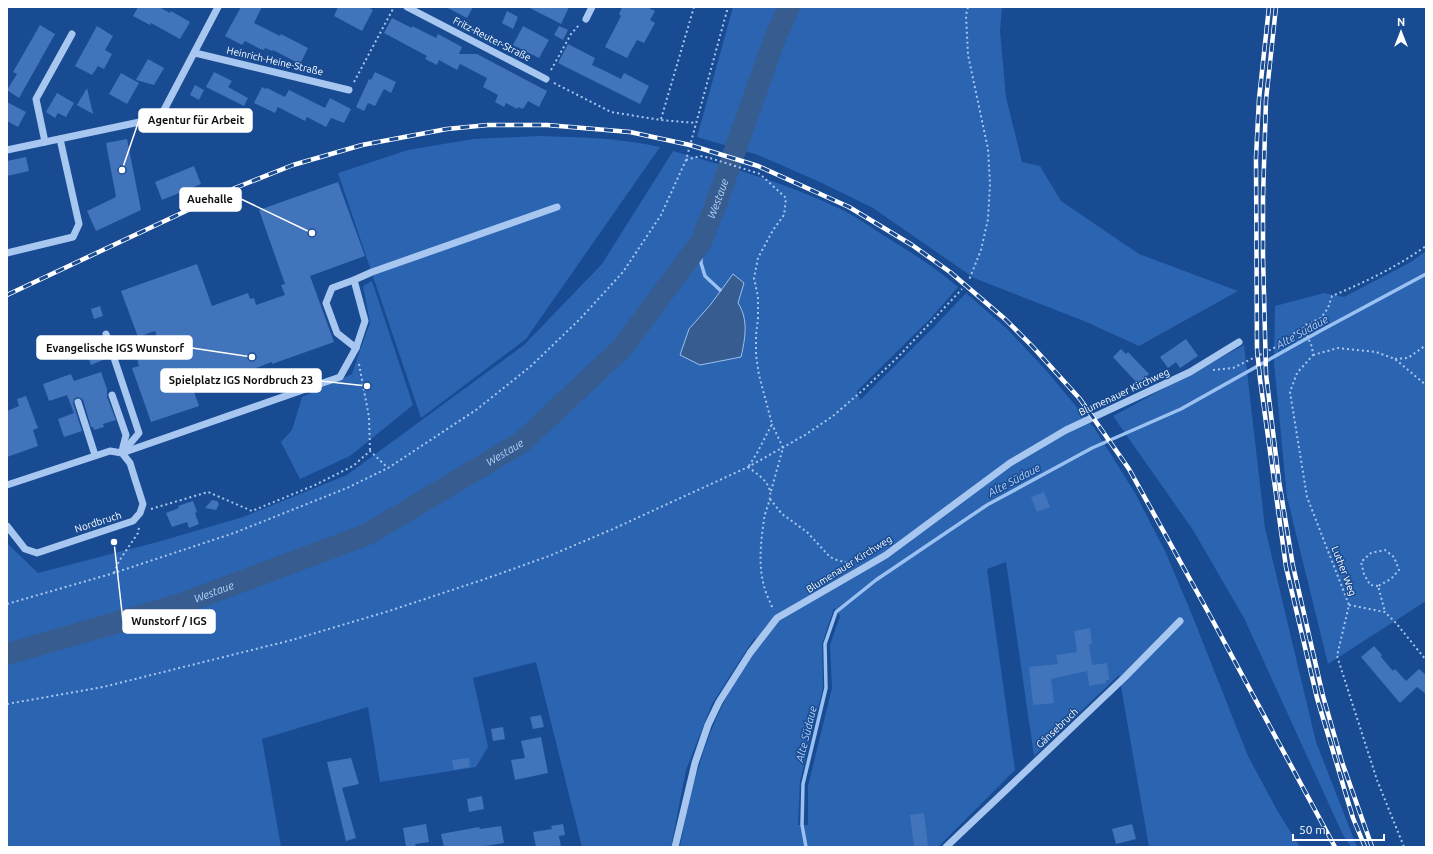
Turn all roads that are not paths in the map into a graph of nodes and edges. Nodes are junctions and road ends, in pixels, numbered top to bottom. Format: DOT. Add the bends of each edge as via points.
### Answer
graph roads {
  1 [pos="218,7"];
  2 [pos="592,7"];
  3 [pos="409,8"];
  4 [pos="586,19"];
  5 [pos="72,34"];
  6 [pos="195,53"];
  7 [pos="546,79"];
  8 [pos="350,90"];
  9 [pos="60,139"];
  10 [pos="45,142"];
  11 [pos="7,150"];
  12 [pos="557,207"];
  13 [pos="7,253"];
  14 [pos="354,280"];
  15 [pos="106,334"];
  16 [pos="1239,342"];
  17 [pos="356,348"];
  18 [pos="112,395"];
  19 [pos="78,402"];
  20 [pos="122,453"];
  21 [pos="95,455"];
  22 [pos="7,485"];
  23 [pos="7,526"];
  24 [pos="1180,621"];
  25 [pos="675,847"];
  26 [pos="946,847"];
  1 -- 6 [label="street"];
  2 -- 4 [label="street"];
  3 -- 7 [label="street, Fritz-Reuter-Straße"];
  5 -- 10 [label="street" via="36,99"];
  6 -- 8 [label="street, Heinrich-Heine-Straße"];
  6 -- 9 [label="street" via="164,110 154,119"];
  9 -- 10 [label="street"];
  9 -- 13 [label="street" via="79,224 73,237"];
  10 -- 11 [label="street"];
  12 -- 14 [label="street"];
  14 -- 17 [label="street" via="365,321"];
  14 -- 17 [label="street" via="332,288 326,303 337,333"];
  15 -- 20 [label="street" via="139,433"];
  16 -- 25 [label="street, Blumenauer Kirchweg" via="1190,372 1066,430 1010,463 886,555 777,618 750,653 719,702 708,725 694,763"];
  17 -- 20 [label="street" via="340,377"];
  18 -- 20 [label="street" via="126,435"];
  19 -- 21 [label="street"];
  20 -- 21 [label="street" via="110,451"];
  20 -- 23 [label="street, Nordbruch" via="130,463 143,504 134,521 37,553 25,549"];
  21 -- 22 [label="street"];
  24 -- 26 [label="street, Gänsebruch" via="1125,677"];
}
